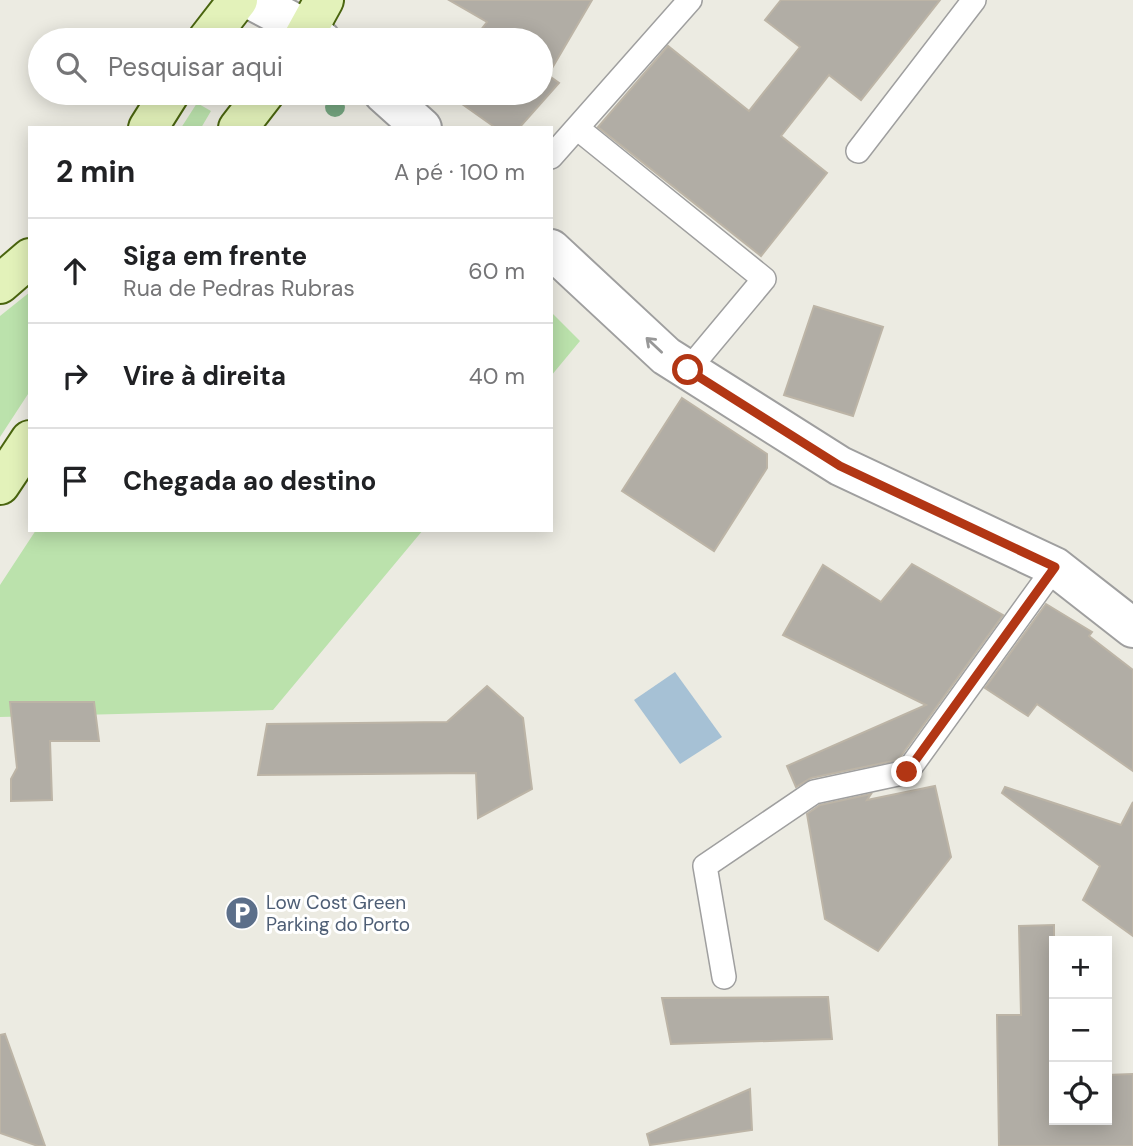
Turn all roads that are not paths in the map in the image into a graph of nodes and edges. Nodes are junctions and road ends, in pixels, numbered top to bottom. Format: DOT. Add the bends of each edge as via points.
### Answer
graph roads {
  1 [pos="237,0"];
  2 [pos="251,0"];
  3 [pos="690,0"];
  4 [pos="974,0"];
  5 [pos="216,28"];
  6 [pos="314,28"];
  7 [pos="162,105"];
  8 [pos="256,105"];
  9 [pos="396,105"];
  10 [pos="149,126"];
  11 [pos="240,126"];
  12 [pos="420,126"];
  13 [pos="577,128"];
  14 [pos="858,151"];
  15 [pos="553,155"];
  16 [pos="553,251"];
  17 [pos="28,260"];
  18 [pos="0,284"];
  19 [pos="688,370"];
  20 [pos="28,443"];
  21 [pos="0,485"];
  22 [pos="1055,567"];
  23 [pos="1133,628"];
  24 [pos="724,978"];
  1 -- 5 [label="main road"];
  2 -- 6 [label="street"];
  3 -- 13 [label="lane"];
  4 -- 14 [label="lane"];
  7 -- 10 [label="main road"];
  8 -- 11 [label="main road"];
  9 -- 12 [label="street"];
  13 -- 15 [label="lane"];
  13 -- 19 [label="lane" via="764,279"];
  19 -- 16 [label="street, one-way" via="666,356"];
  17 -- 18 [label="main road"];
  19 -- 22 [label="street" via="840,466"];
  20 -- 21 [label="main road"];
  22 -- 23 [label="street"];
  22 -- 24 [label="lane" via="907,772 814,792 705,866"];
}
